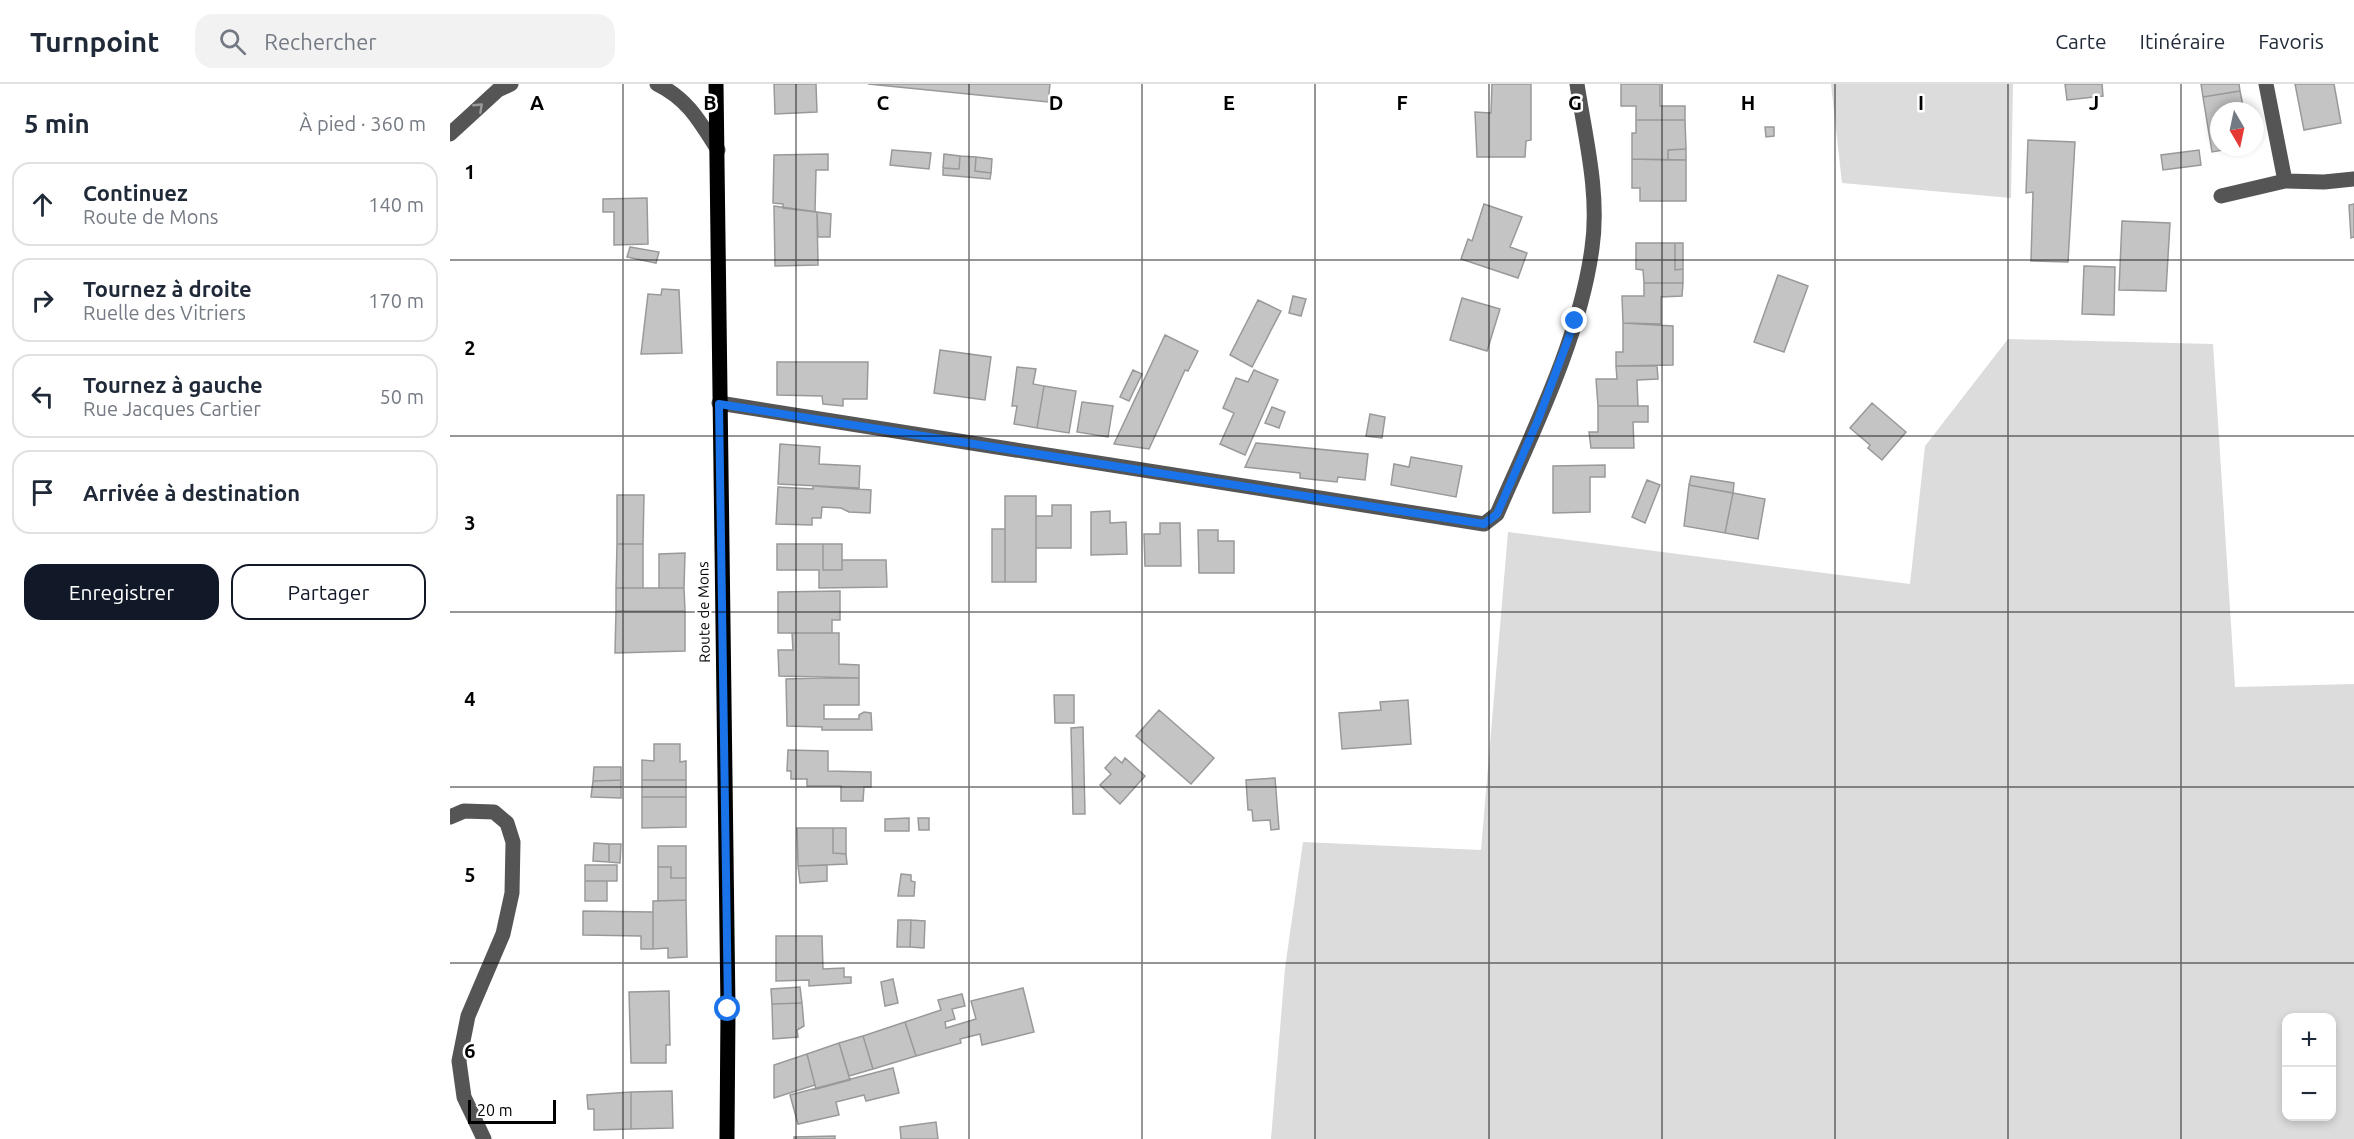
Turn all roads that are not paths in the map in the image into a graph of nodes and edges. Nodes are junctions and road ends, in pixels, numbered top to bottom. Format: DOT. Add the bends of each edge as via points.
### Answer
graph roads {
  1 [pos="511,84"];
  2 [pos="657,84"];
  3 [pos="716,84"];
  4 [pos="1576,84"];
  5 [pos="2266,84"];
  6 [pos="450,134"];
  7 [pos="718,150"];
  8 [pos="2354,179"];
  9 [pos="2286,181"];
  10 [pos="2222,196"];
  11 [pos="719,404"];
  12 [pos="450,817"];
  13 [pos="484,1139"];
  14 [pos="727,1139"];
  6 -- 1 [label="street, one-way" via="498,90"];
  2 -- 7 [label="street" via="691,108"];
  3 -- 7 [label="main road, Route de Mons"];
  4 -- 11 [label="street" via="1593,194 1592,247 1575,321 1538,420 1497,514 1484,524"];
  5 -- 9 [label="street"];
  7 -- 11 [label="main road, Route de Mons"];
  8 -- 9 [label="street"];
  9 -- 10 [label="street"];
  11 -- 14 [label="main road, Route de Mons"];
  12 -- 13 [label="street" via="464,811 494,812 507,823 513,842 512,893 505,923 468,1016 459,1060 464,1097"];
}
